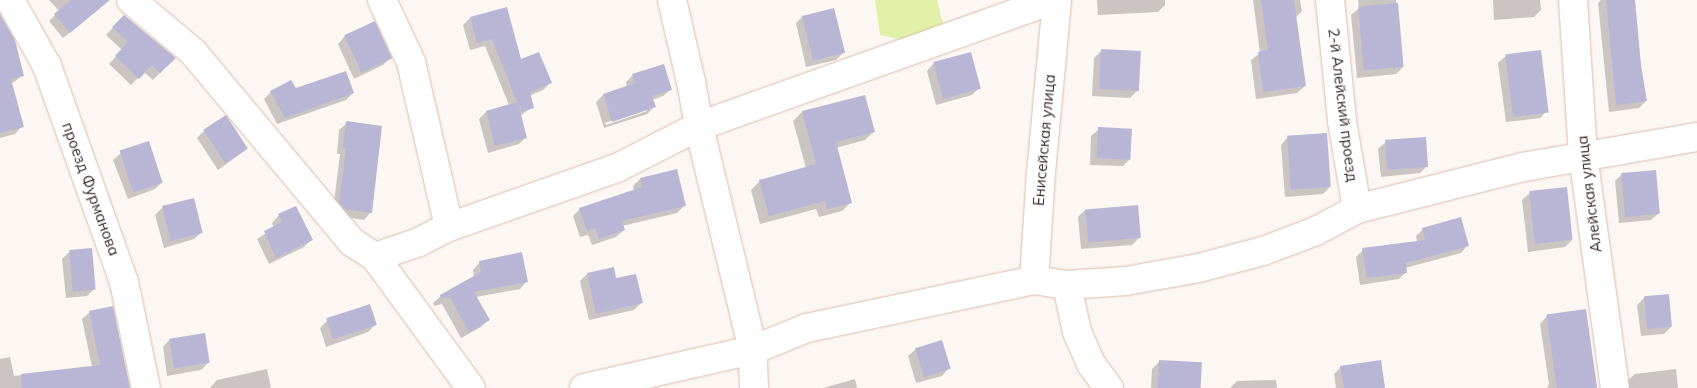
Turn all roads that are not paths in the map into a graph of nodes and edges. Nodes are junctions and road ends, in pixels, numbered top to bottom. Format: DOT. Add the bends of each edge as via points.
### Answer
graph roads {
  1 [pos="10,0"];
  2 [pos="131,0"];
  3 [pos="382,0"];
  4 [pos="672,0"];
  5 [pos="1055,0"];
  6 [pos="1330,0"];
  7 [pos="1573,0"];
  8 [pos="699,126"];
  9 [pos="1697,137"];
  10 [pos="1583,155"];
  11 [pos="1357,209"];
  12 [pos="448,227"];
  13 [pos="375,257"];
  14 [pos="1034,280"];
  15 [pos="1068,285"];
  16 [pos="754,350"];
  17 [pos="146,388"];
  18 [pos="471,388"];
  19 [pos="584,388"];
  20 [pos="754,388"];
  21 [pos="1109,388"];
  22 [pos="1615,388"];
  1 -- 17 [label="street, проезд Фурманова" via="47,66 124,282"];
  2 -- 13 [label="street" via="193,52 352,242"];
  3 -- 12 [label="street" via="411,62"];
  4 -- 8 [label="street"];
  5 -- 8 [label="street"];
  5 -- 14 [label="street, Енисейская улица"];
  6 -- 11 [label="street, 2-й Алейский проезд" via="1342,121"];
  7 -- 10 [label="street, Алейская улица"];
  8 -- 12 [label="street" via="617,168"];
  8 -- 16 [label="street"];
  9 -- 10 [label="street"];
  10 -- 11 [label="street"];
  10 -- 22 [label="street, Алейская улица"];
  11 -- 15 [label="street" via="1316,231 1226,261 1126,281"];
  12 -- 13 [label="street" via="419,242"];
  13 -- 18 [label="street"];
  14 -- 15 [label="street"];
  14 -- 16 [label="street" via="807,328"];
  15 -- 21 [label="street" via="1077,332 1092,365"];
  16 -- 19 [label="street"];
  16 -- 20 [label="street"];
}
